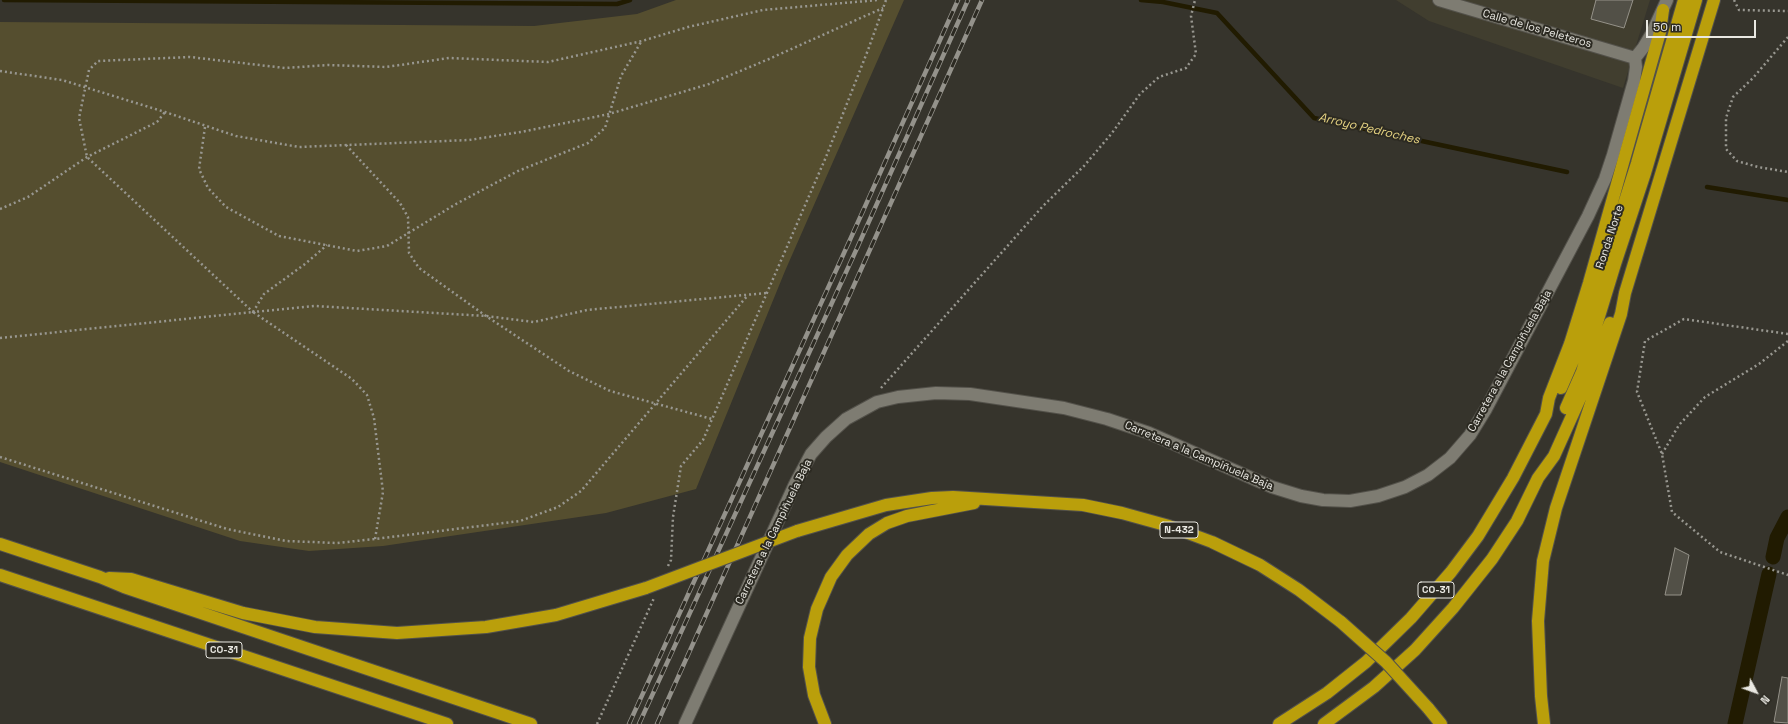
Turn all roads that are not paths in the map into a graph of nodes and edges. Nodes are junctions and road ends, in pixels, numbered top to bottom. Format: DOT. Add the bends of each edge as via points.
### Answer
graph roads {
  1 [pos="1439,0"];
  2 [pos="1684,0"];
  3 [pos="1696,0"];
  4 [pos="1714,0"];
  5 [pos="1665,5"];
  6 [pos="1635,58"];
  7 [pos="1625,293"];
  8 [pos="1546,414"];
  9 [pos="1538,478"];
  10 [pos="995,499"];
  11 [pos="0,544"];
  12 [pos="0,575"];
  13 [pos="100,577"];
  14 [pos="447,724"];
  15 [pos="531,724"];
  16 [pos="685,724"];
  17 [pos="825,724"];
  18 [pos="1279,724"];
  19 [pos="1324,724"];
  20 [pos="1441,724"];
  21 [pos="1544,724"];
  1 -- 6 [label="street, Calle de los Peleteros"];
  2 -- 8 [label="highway, Ronda Norte" via="1637,162 1578,349 1556,401"];
  3 -- 9 [label="highway, Ronda Norte" via="1582,372"];
  4 -- 7 [label="highway"];
  5 -- 6 [label="street" via="1646,43"];
  5 -- 8 [label="highway" via="1660,32 1589,283 1570,344 1549,398"];
  6 -- 16 [label="street, Carretera a la Campiñuela Baja" via="1634,81 1613,155 1594,204 1486,409 1465,441 1450,458 1428,475 1405,487 1378,496 1350,501 1323,500 1272,487 1149,433 1064,408 970,394 936,393 877,402 846,419 811,454"];
  7 -- 9 [label="highway, CO-31" via="1554,456"];
  7 -- 21 [label="highway" via="1621,314 1556,508 1543,561 1538,621"];
  8 -- 18 [label="highway, CO-31" via="1513,478 1482,530 1451,572 1411,618 1366,662 1326,693"];
  9 -- 19 [label="highway, CO-31" via="1517,521 1492,559 1453,608 1415,650 1374,687"];
  10 -- 13 [label="highway, bridge" via="953,497 886,505 797,530 651,592 556,615 486,627 397,632 315,627 243,613 131,579"];
  10 -- 17 [label="highway" via="938,509 887,523 869,534 847,555 831,577 817,609 810,638 809,667 814,695"];
  10 -- 20 [label="highway, N-432, bridge" via="1083,505 1122,513 1169,526 1212,542 1260,565 1341,622 1386,662"];
  11 -- 13 [label="highway, CO-31"];
  12 -- 14 [label="highway, CO-31"];
  13 -- 15 [label="highway, CO-31" via="131,590"];
}
